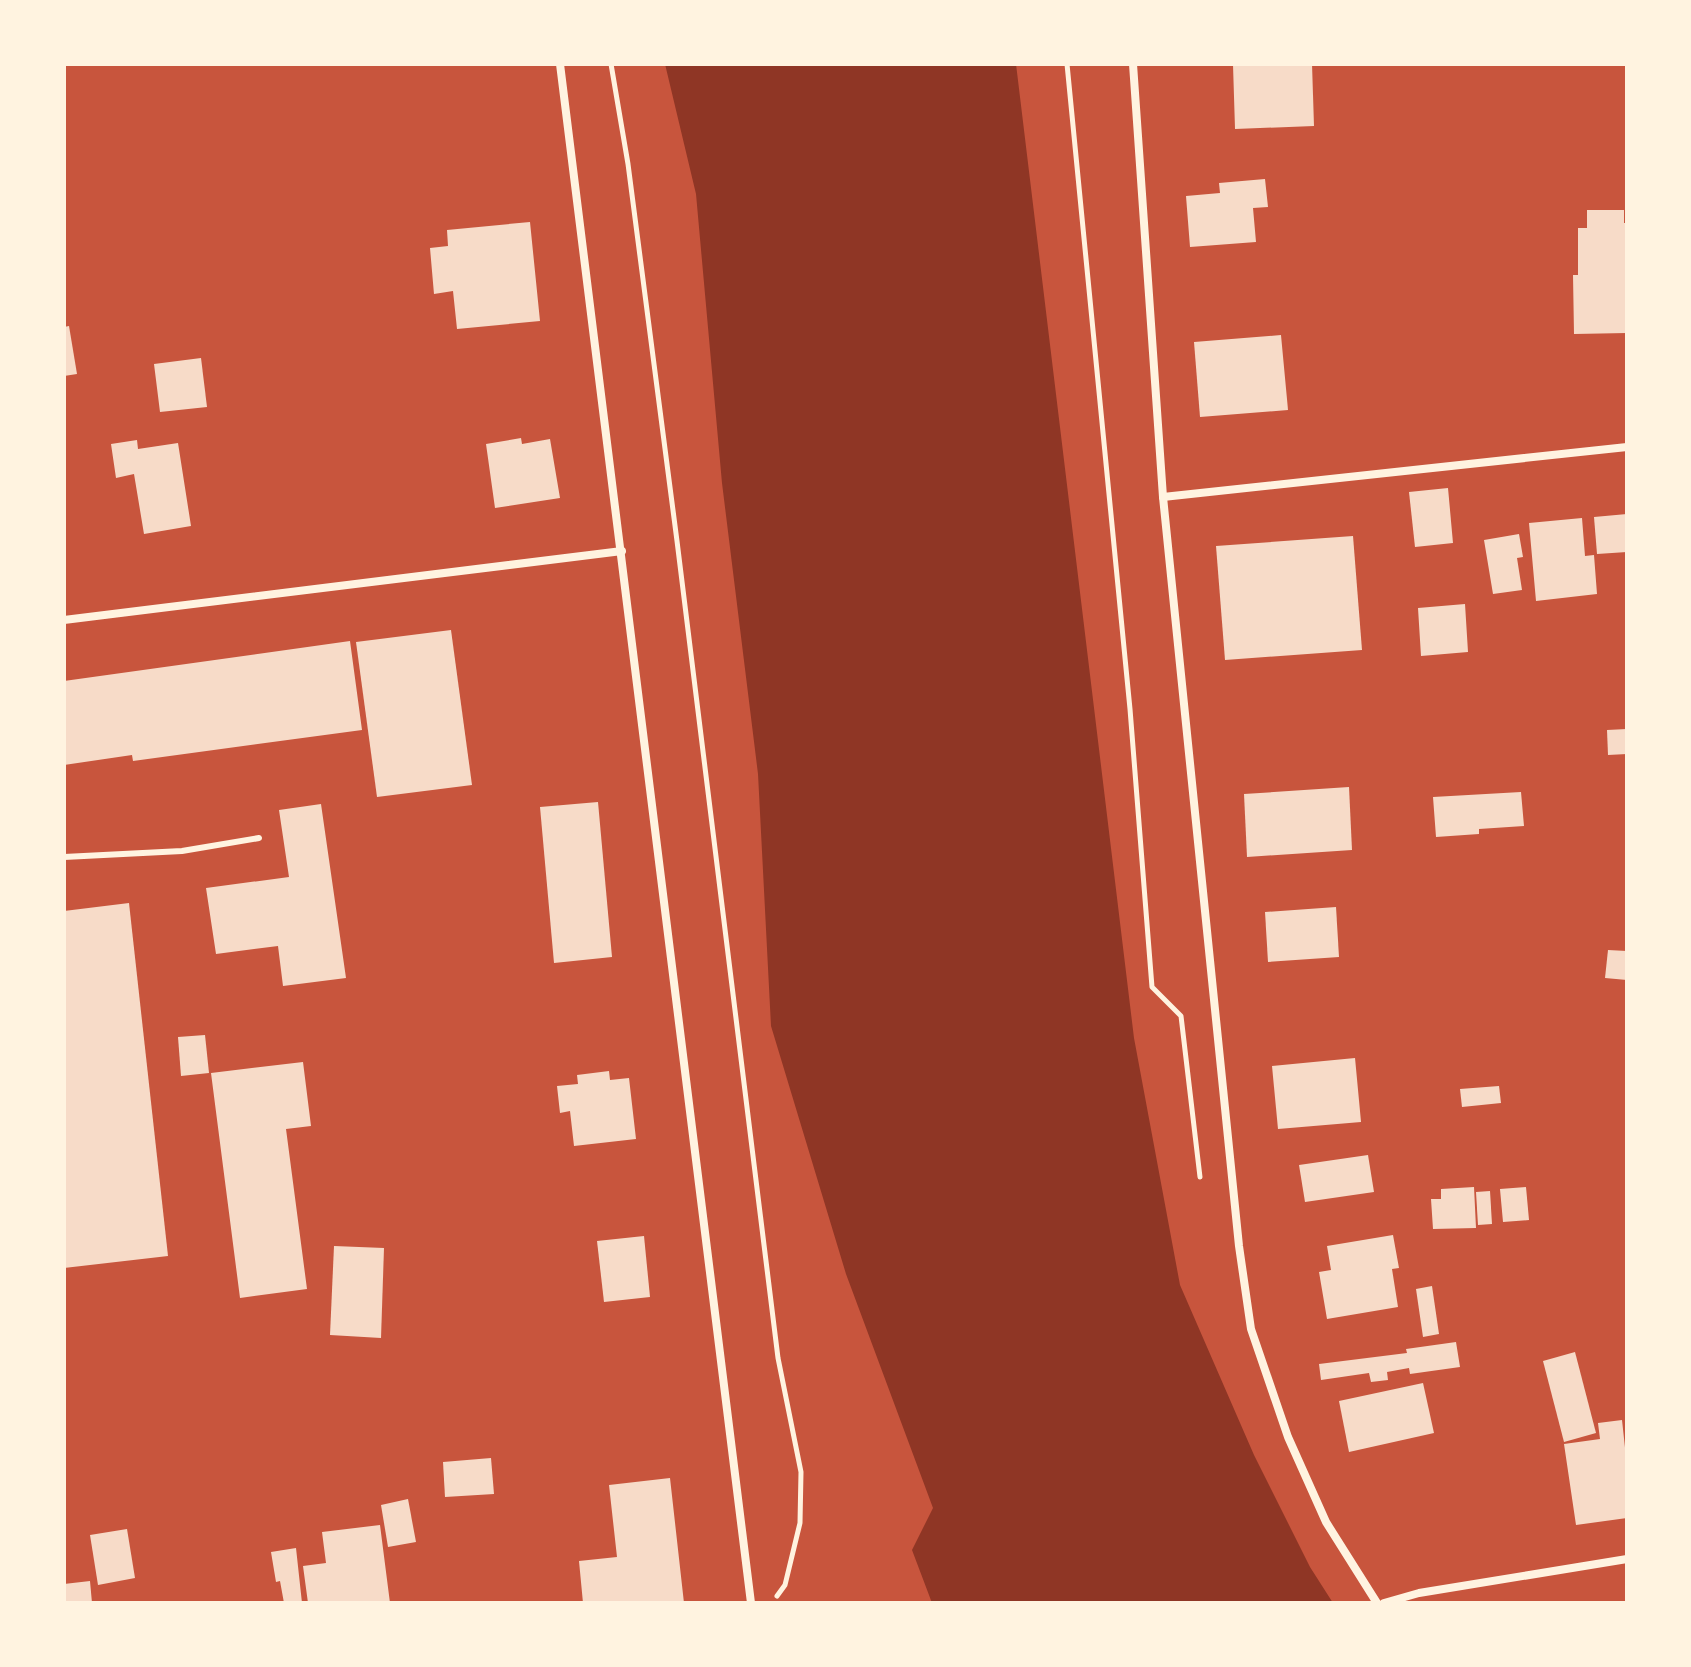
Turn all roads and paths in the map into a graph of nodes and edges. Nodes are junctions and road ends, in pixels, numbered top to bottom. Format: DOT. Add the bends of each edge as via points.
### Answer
graph roads {
  1 [pos="560,64"];
  2 [pos="611,64"];
  3 [pos="1067,64"];
  4 [pos="1133,64"];
  5 [pos="1627,447"];
  6 [pos="1163,497"];
  7 [pos="622,551"];
  8 [pos="64,620"];
  9 [pos="259,838"];
  10 [pos="64,857"];
  11 [pos="1201,1179"];
  12 [pos="1627,1559"];
  13 [pos="751,1603"];
  14 [pos="772,1603"];
  15 [pos="1377,1603"];
  16 [pos="1384,1603"];
  1 -- 7 [label="street"];
  2 -- 14 [label="path" via="673,509 778,1358 801,1472 800,1523 785,1585"];
  3 -- 11 [label="path" via="1152,987 1181,1016"];
  4 -- 6 [label="street"];
  5 -- 6 [label="street"];
  6 -- 15 [label="street" via="1251,1329 1288,1437 1326,1522"];
  7 -- 8 [label="street"];
  7 -- 13 [label="street"];
  9 -- 10 [label="lane" via="182,851"];
  12 -- 16 [label="street"];
}
